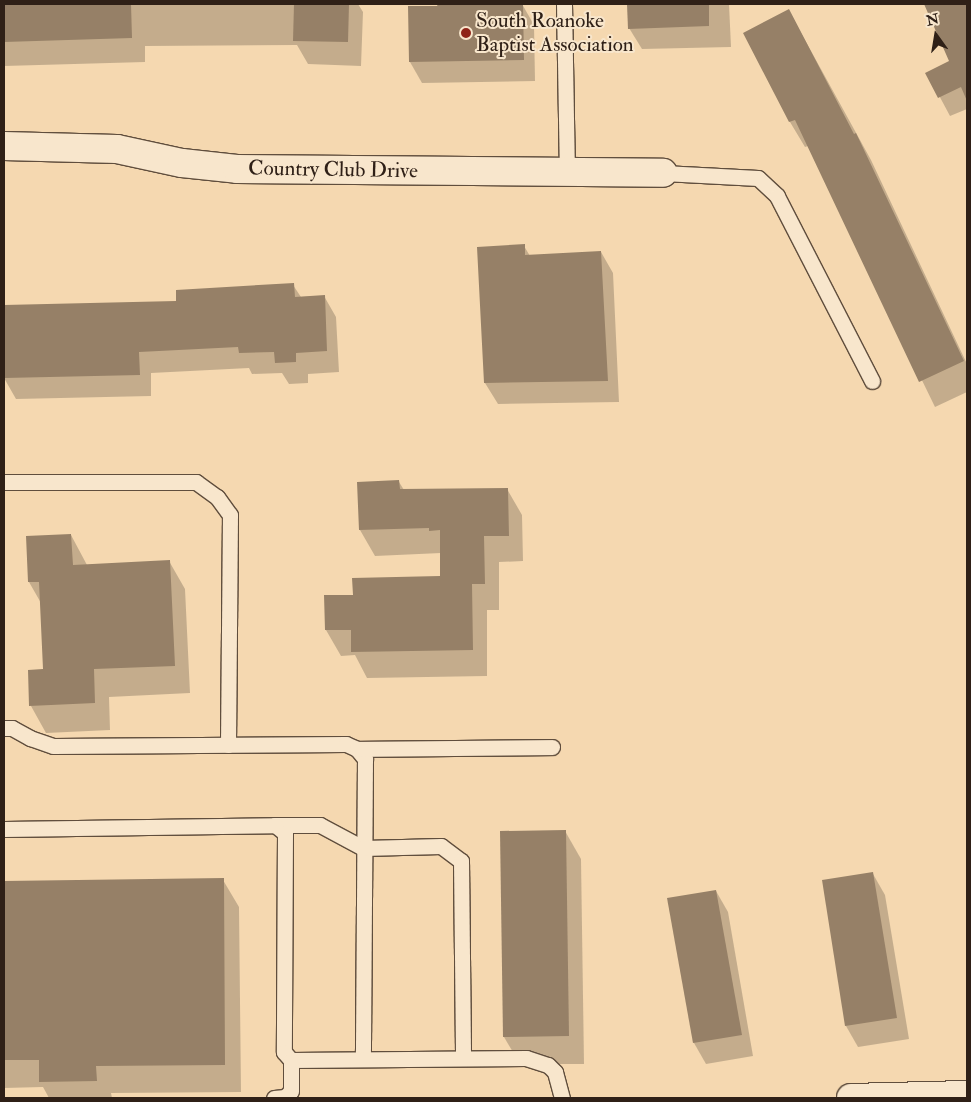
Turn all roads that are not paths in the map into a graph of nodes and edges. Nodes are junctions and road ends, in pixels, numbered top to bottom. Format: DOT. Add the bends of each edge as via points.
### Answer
graph roads {
  1 [pos="564,4"];
  2 [pos="4,146"];
  3 [pos="566,171"];
  4 [pos="663,173"];
  5 [pos="872,381"];
  6 [pos="4,482"];
  7 [pos="4,728"];
  8 [pos="228,745"];
  9 [pos="552,748"];
  10 [pos="357,749"];
  11 [pos="275,825"];
  12 [pos="4,829"];
  13 [pos="363,848"];
  14 [pos="464,1058"];
  15 [pos="363,1059"];
  16 [pos="291,1060"];
  17 [pos="967,1095"];
  18 [pos="913,1097"];
  19 [pos="274,1098"];
  20 [pos="562,1098"];
  21 [pos="851,1098"];
  1 -- 3 [label="lane"];
  2 -- 3 [label="street, Country Club Drive" via="117,149 182,163 237,169"];
  3 -- 4 [label="street, Country Club Drive"];
  4 -- 5 [label="lane" via="758,178 777,196"];
  6 -- 8 [label="lane" via="196,482 217,497 230,516"];
  7 -- 8 [label="lane" via="12,728 53,746"];
  8 -- 10 [label="lane" via="346,744"];
  9 -- 10 [label="lane"];
  10 -- 13 [label="lane" via="364,759"];
  11 -- 12 [label="lane"];
  11 -- 13 [label="lane" via="320,825"];
  11 -- 16 [label="lane" via="285,833 284,1052"];
  13 -- 14 [label="lane" via="441,846 461,861"];
  13 -- 15 [label="lane"];
  14 -- 15 [label="lane"];
  14 -- 20 [label="lane" via="526,1058 548,1065 555,1072"];
  15 -- 16 [label="lane"];
  16 -- 19 [label="lane" via="290,1090 285,1097"];
  17 -- 18 [label="street"];
  18 -- 21 [label="street"];
}
